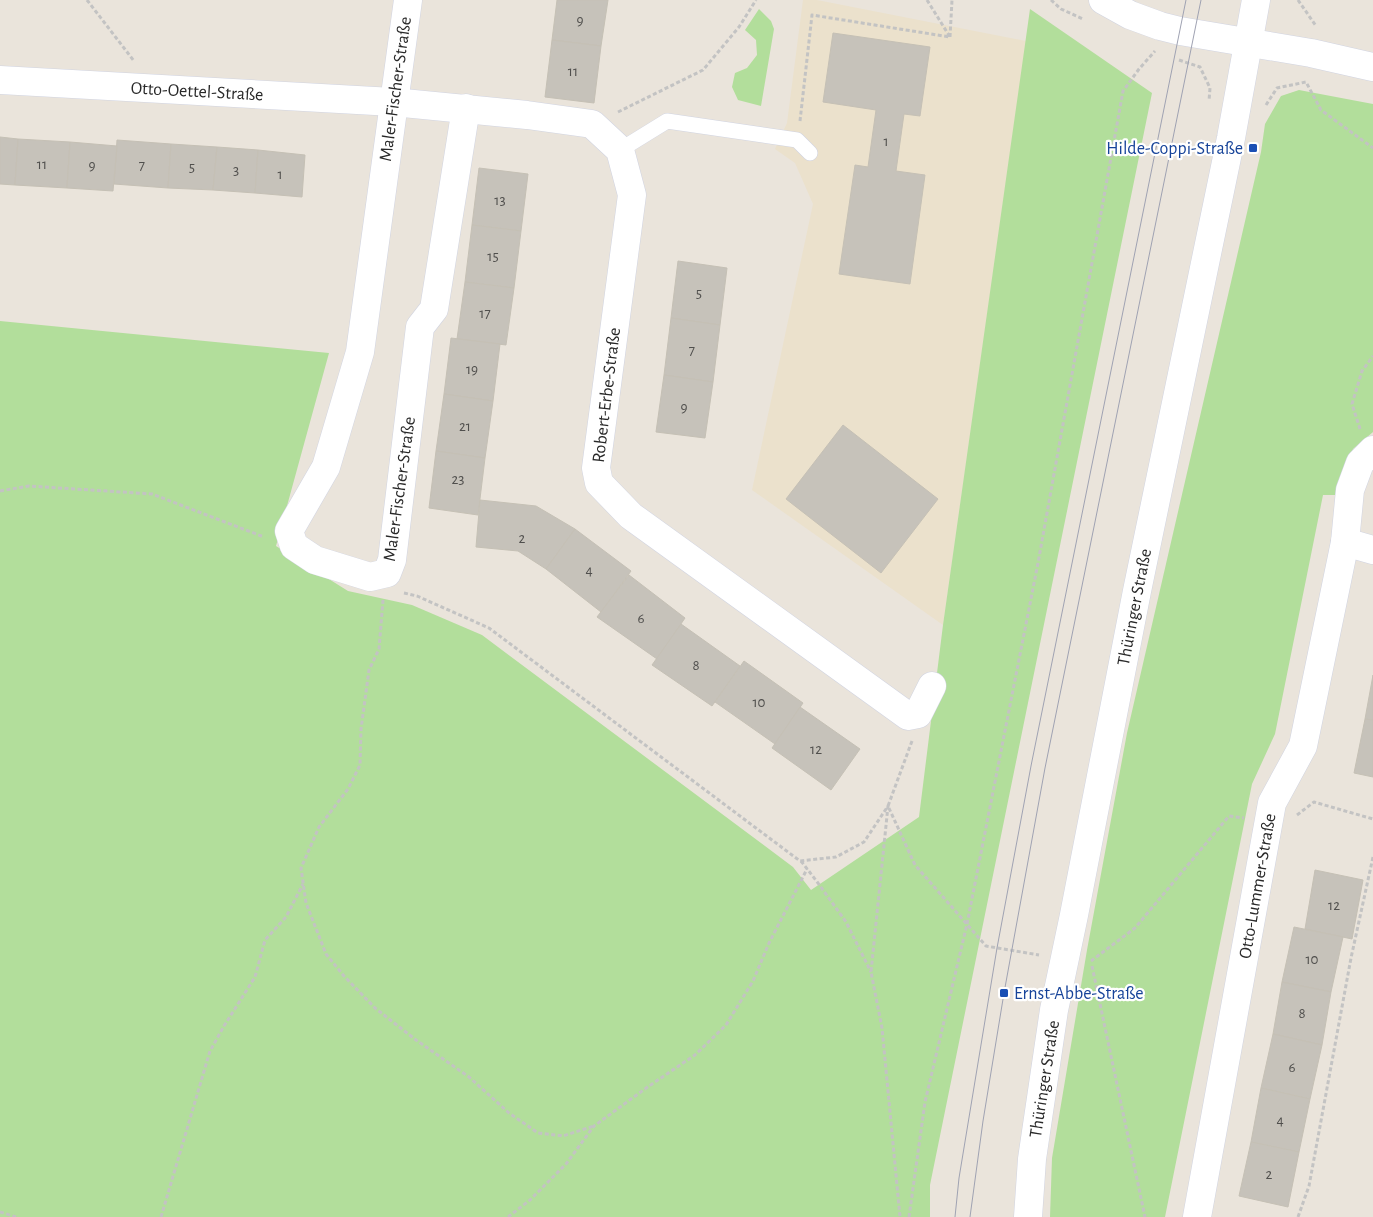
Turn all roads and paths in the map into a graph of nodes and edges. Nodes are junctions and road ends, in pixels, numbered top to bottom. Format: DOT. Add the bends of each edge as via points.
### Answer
graph roads {
  1 [pos="87,0"];
  2 [pos="408,0"];
  3 [pos="756,0"];
  4 [pos="927,0"];
  5 [pos="952,0"];
  6 [pos="1051,0"];
  7 [pos="1256,0"];
  8 [pos="1298,0"];
  9 [pos="1095,10"];
  10 [pos="1324,28"];
  11 [pos="950,37"];
  12 [pos="1154,42"];
  13 [pos="1248,43"];
  14 [pos="1161,54"];
  15 [pos="1174,59"];
  16 [pos="1373,67"];
  17 [pos="0,80"];
  18 [pos="135,87"];
  19 [pos="393,102"];
  20 [pos="466,108"];
  21 [pos="1235,116"];
  22 [pos="592,124"];
  23 [pos="797,140"];
  24 [pos="1373,148"];
  25 [pos="620,150"];
  26 [pos="810,153"];
  27 [pos="1373,356"];
  28 [pos="1367,442"];
  29 [pos="0,491"];
  30 [pos="270,540"];
  31 [pos="1345,542"];
  32 [pos="1373,550"];
  33 [pos="385,581"];
  34 [pos="932,686"];
  35 [pos="908,716"];
  36 [pos="888,806"];
  37 [pos="1373,819"];
  38 [pos="1269,822"];
  39 [pos="1373,857"];
  40 [pos="800,861"];
  41 [pos="807,869"];
  42 [pos="303,884"];
  43 [pos="967,924"];
  44 [pos="1078,960"];
  45 [pos="871,972"];
  46 [pos="594,1126"];
  47 [pos="0,1212"];
  48 [pos="16,1217"];
  49 [pos="161,1217"];
  50 [pos="508,1217"];
  51 [pos="900,1217"];
  52 [pos="908,1217"];
  53 [pos="1028,1217"];
  54 [pos="1146,1217"];
  55 [pos="1197,1217"];
  56 [pos="1298,1217"];
  1 -- 18 [label="path" via="134,60"];
  2 -- 19 [label="street, Maler-Fischer-Straße"];
  3 -- 22 [label="path" via="704,70"];
  4 -- 11 [label="path"];
  5 -- 11 [label="path"];
  6 -- 9 [label="path" via="1061,9"];
  7 -- 13 [label="street, Thüringer Straße"];
  8 -- 10 [label="path" via="1315,25"];
  9 -- 12 [label="street" via="1130,15"];
  11 -- 23 [label="path" via="812,15"];
  12 -- 13 [label="street" via="1180,31"];
  12 -- 14 [label="path"];
  12 -- 43 [label="path" via="1123,91 1038,563"];
  13 -- 16 [label="street"];
  13 -- 21 [label="street, Thüringer Straße"];
  15 -- 21 [label="path" via="1200,66 1210,88 1208,111"];
  17 -- 18 [label="street, Otto-Oettel-Straße"];
  18 -- 19 [label="street, Otto-Oettel-Straße"];
  19 -- 20 [label="street"];
  19 -- 33 [label="street, Maler-Fischer-Straße" via="360,352 326,467 289,531 294,546 314,560"];
  20 -- 22 [label="street"];
  20 -- 33 [label="street, Maler-Fischer-Straße" via="434,309 420,327 392,560"];
  21 -- 24 [label="path" via="1260,123 1266,104 1277,88 1306,82 1321,110"];
  21 -- 44 [label="street, Thüringer Straße" via="1136,594"];
  22 -- 25 [label="street"];
  23 -- 25 [label="lane" via="666,121"];
  23 -- 26 [label="lane"];
  25 -- 35 [label="street, Robert-Erbe-Straße" via="632,195 596,468 599,483 631,516"];
  27 -- 28 [label="path" via="1362,371 1352,404"];
  28 -- 31 [label="street, Otto-Lummer-Straße" via="1350,490"];
  29 -- 30 [label="path" via="30,486 152,494"];
  31 -- 32 [label="street"];
  31 -- 38 [label="street, Otto-Lummer-Straße" via="1303,746 1272,804"];
  33 -- 40 [label="path" via="489,628"];
  33 -- 42 [label="path" via="379,649 369,670 362,719 360,765 348,789 319,827 301,868"];
  34 -- 35 [label="street" via="918,714"];
  35 -- 36 [label="path" via="913,738"];
  36 -- 40 [label="path" via="864,842 836,857"];
  36 -- 43 [label="path" via="915,865"];
  36 -- 45 [label="path"];
  37 -- 38 [label="path" via="1314,802 1280,827"];
  38 -- 44 [label="path" via="1229,816 1135,928"];
  38 -- 55 [label="street, Otto-Lummer-Straße"];
  39 -- 56 [label="path" via="1309,1186"];
  40 -- 41 [label="path"];
  41 -- 45 [label="path" via="846,922"];
  41 -- 46 [label="path" via="753,981 726,1025 695,1055"];
  42 -- 46 [label="path" via="306,903 326,954 375,1008 538,1133 563,1136"];
  42 -- 49 [label="path" via="286,917 265,940 255,977 210,1051"];
  43 -- 44 [label="path" via="986,946"];
  43 -- 52 [label="path" via="925,1102"];
  44 -- 53 [label="street, Thüringer Straße" via="1054,1010 1032,1159"];
  44 -- 54 [label="path"];
  45 -- 51 [label="path" via="882,1028"];
  46 -- 50 [label="path" via="566,1164"];
  47 -- 48 [label="path"];
}
